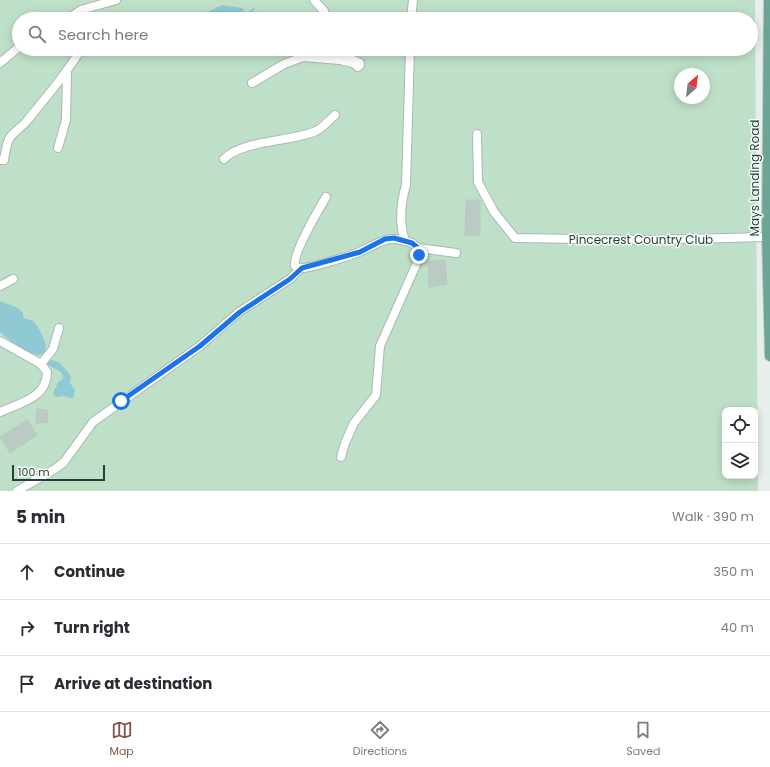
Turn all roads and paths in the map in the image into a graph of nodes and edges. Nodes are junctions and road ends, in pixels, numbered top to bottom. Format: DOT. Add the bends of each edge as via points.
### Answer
graph roads {
  1 [pos="116,0"];
  2 [pos="314,0"];
  3 [pos="412,0"];
  4 [pos="769,0"];
  5 [pos="77,12"];
  6 [pos="324,12"];
  7 [pos="411,12"];
  8 [pos="12,53"];
  9 [pos="76,56"];
  10 [pos="345,56"];
  11 [pos="410,56"];
  12 [pos="0,63"];
  13 [pos="67,70"];
  14 [pos="252,84"];
  15 [pos="335,115"];
  16 [pos="477,134"];
  17 [pos="58,148"];
  18 [pos="224,159"];
  19 [pos="0,160"];
  20 [pos="326,197"];
  21 [pos="767,237"];
  22 [pos="405,241"];
  23 [pos="418,248"];
  24 [pos="456,253"];
  25 [pos="302,268"];
  26 [pos="13,279"];
  27 [pos="0,286"];
  28 [pos="60,328"];
  29 [pos="0,341"];
  30 [pos="770,356"];
  31 [pos="41,364"];
  32 [pos="0,412"];
  33 [pos="341,457"];
  34 [pos="17,491"];
  1 -- 5 [label="street"];
  2 -- 6 [label="street"];
  3 -- 7 [label="street"];
  4 -- 21 [label="main road, Mays Landing Road"];
  8 -- 12 [label="street"];
  9 -- 13 [label="street"];
  10 -- 14 [label="street" via="360,65 358,67 348,61 326,57 303,57 284,64"];
  11 -- 22 [label="street" via="406,184 402,199"];
  13 -- 17 [label="street" via="66,120"];
  13 -- 19 [label="street" via="26,123 10,138 4,160"];
  15 -- 18 [label="street" via="326,125 314,132 238,149"];
  16 -- 21 [label="street, Pincecrest Country Club" via="478,182 494,212 515,238 647,240"];
  20 -- 25 [label="street" via="294,261 295,266"];
  21 -- 30 [label="main road, Mays Landing Road"];
  22 -- 23 [label="street"];
  22 -- 25 [label="street" via="385,239 360,252"];
  23 -- 24 [label="street"];
  23 -- 33 [label="street" via="419,255 412,275 380,346 376,394 354,423 344,443"];
  25 -- 34 [label="street" via="290,279 240,312 200,346 93,422 64,462"];
  26 -- 27 [label="street"];
  28 -- 31 [label="street" via="53,349"];
  29 -- 31 [label="street"];
  31 -- 32 [label="street" via="47,376 39,394"];
}
